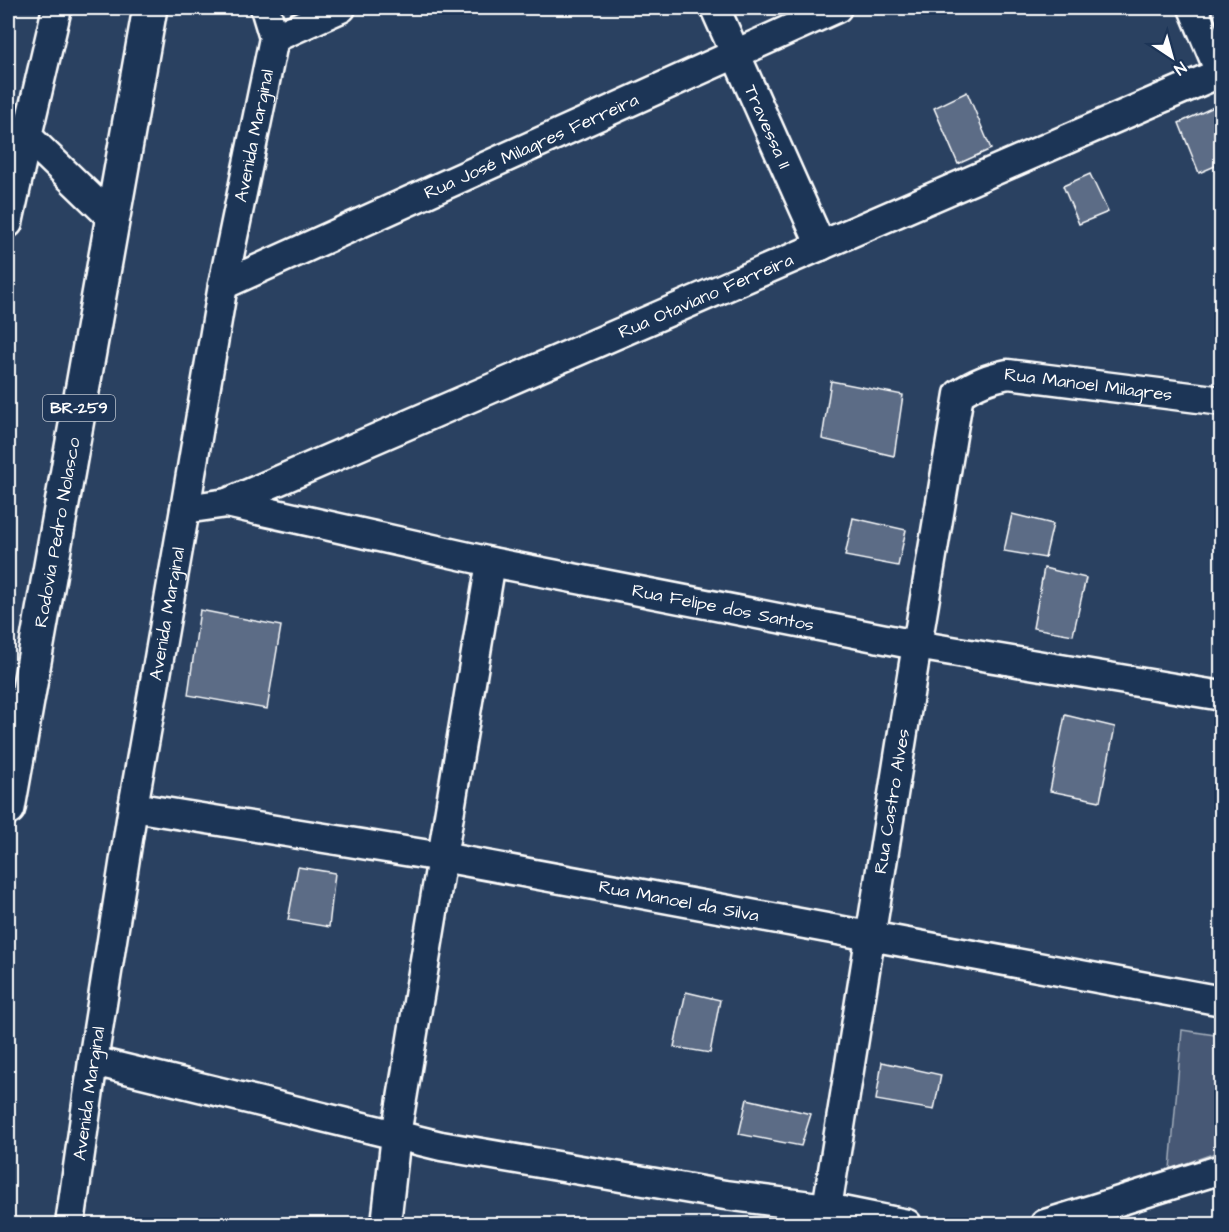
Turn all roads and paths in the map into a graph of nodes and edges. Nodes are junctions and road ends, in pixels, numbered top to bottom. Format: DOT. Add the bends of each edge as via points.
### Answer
graph roads {
  1 [pos="57,8"];
  2 [pos="150,8"];
  3 [pos="266,8"];
  4 [pos="341,8"];
  5 [pos="715,8"];
  6 [pos="837,8"];
  7 [pos="1193,8"];
  8 [pos="274,38"];
  9 [pos="736,52"];
  10 [pos="1221,74"];
  11 [pos="27,136"];
  12 [pos="113,219"];
  13 [pos="8,224"];
  14 [pos="821,246"];
  15 [pos="223,285"];
  16 [pos="959,394"];
  17 [pos="1221,401"];
  18 [pos="227,503"];
  19 [pos="186,509"];
  20 [pos="491,562"];
  21 [pos="916,645"];
  22 [pos="1221,696"];
  23 [pos="133,807"];
  24 [pos="8,808"];
  25 [pos="442,857"];
  26 [pos="869,936"];
  27 [pos="1221,1001"];
  28 [pos="93,1061"];
  29 [pos="396,1135"];
  30 [pos="1221,1169"];
  31 [pos="827,1216"];
  32 [pos="1062,1222"];
  33 [pos="70,1224"];
  34 [pos="386,1224"];
  35 [pos="907,1224"];
  1 -- 11 [label="street"];
  2 -- 12 [label="highway, Rodovia Pedro Nolasco / BR-259"];
  3 -- 8 [label="street, Avenida Marginal"];
  4 -- 8 [label="street"];
  5 -- 9 [label="street, Travessa II"];
  6 -- 9 [label="street, Rua José Milagres Ferreira"];
  7 -- 10 [label="street"];
  8 -- 15 [label="street, Avenida Marginal"];
  9 -- 14 [label="street, Travessa II"];
  9 -- 15 [label="street, Rua José Milagres Ferreira"];
  10 -- 14 [label="street, Rua Otaviano Ferreira"];
  11 -- 12 [label="street"];
  11 -- 13 [label="street"];
  12 -- 24 [label="highway, Rodovia Pedro Nolasco / BR-259"];
  14 -- 18 [label="street, Rua Otaviano Ferreira"];
  15 -- 19 [label="street, Avenida Marginal"];
  16 -- 17 [label="street, Rua Manoel Milagres" via="975,383 1008,374"];
  16 -- 21 [label="street, Rua Castro Alves"];
  18 -- 19 [label="street, Rua Otaviano Ferreira"];
  18 -- 20 [label="street, Rua Felipe dos Santos"];
  19 -- 23 [label="street, Avenida Marginal"];
  20 -- 21 [label="street, Rua Felipe dos Santos"];
  20 -- 25 [label="street"];
  21 -- 22 [label="street, Rua Felipe dos Santos"];
  21 -- 26 [label="street, Rua Castro Alves"];
  23 -- 25 [label="street, Rua Manoel da Silva"];
  23 -- 28 [label="street, Avenida Marginal"];
  25 -- 26 [label="street, Rua Manoel da Silva"];
  25 -- 29 [label="street"];
  26 -- 27 [label="street, Rua Manoel da Silva"];
  26 -- 31 [label="street, Rua Castro Alves"];
  28 -- 29 [label="street"];
  28 -- 33 [label="street, Avenida Marginal"];
  29 -- 31 [label="street"];
  29 -- 34 [label="street"];
  30 -- 32 [label="street"];
  31 -- 35 [label="street"];
}
